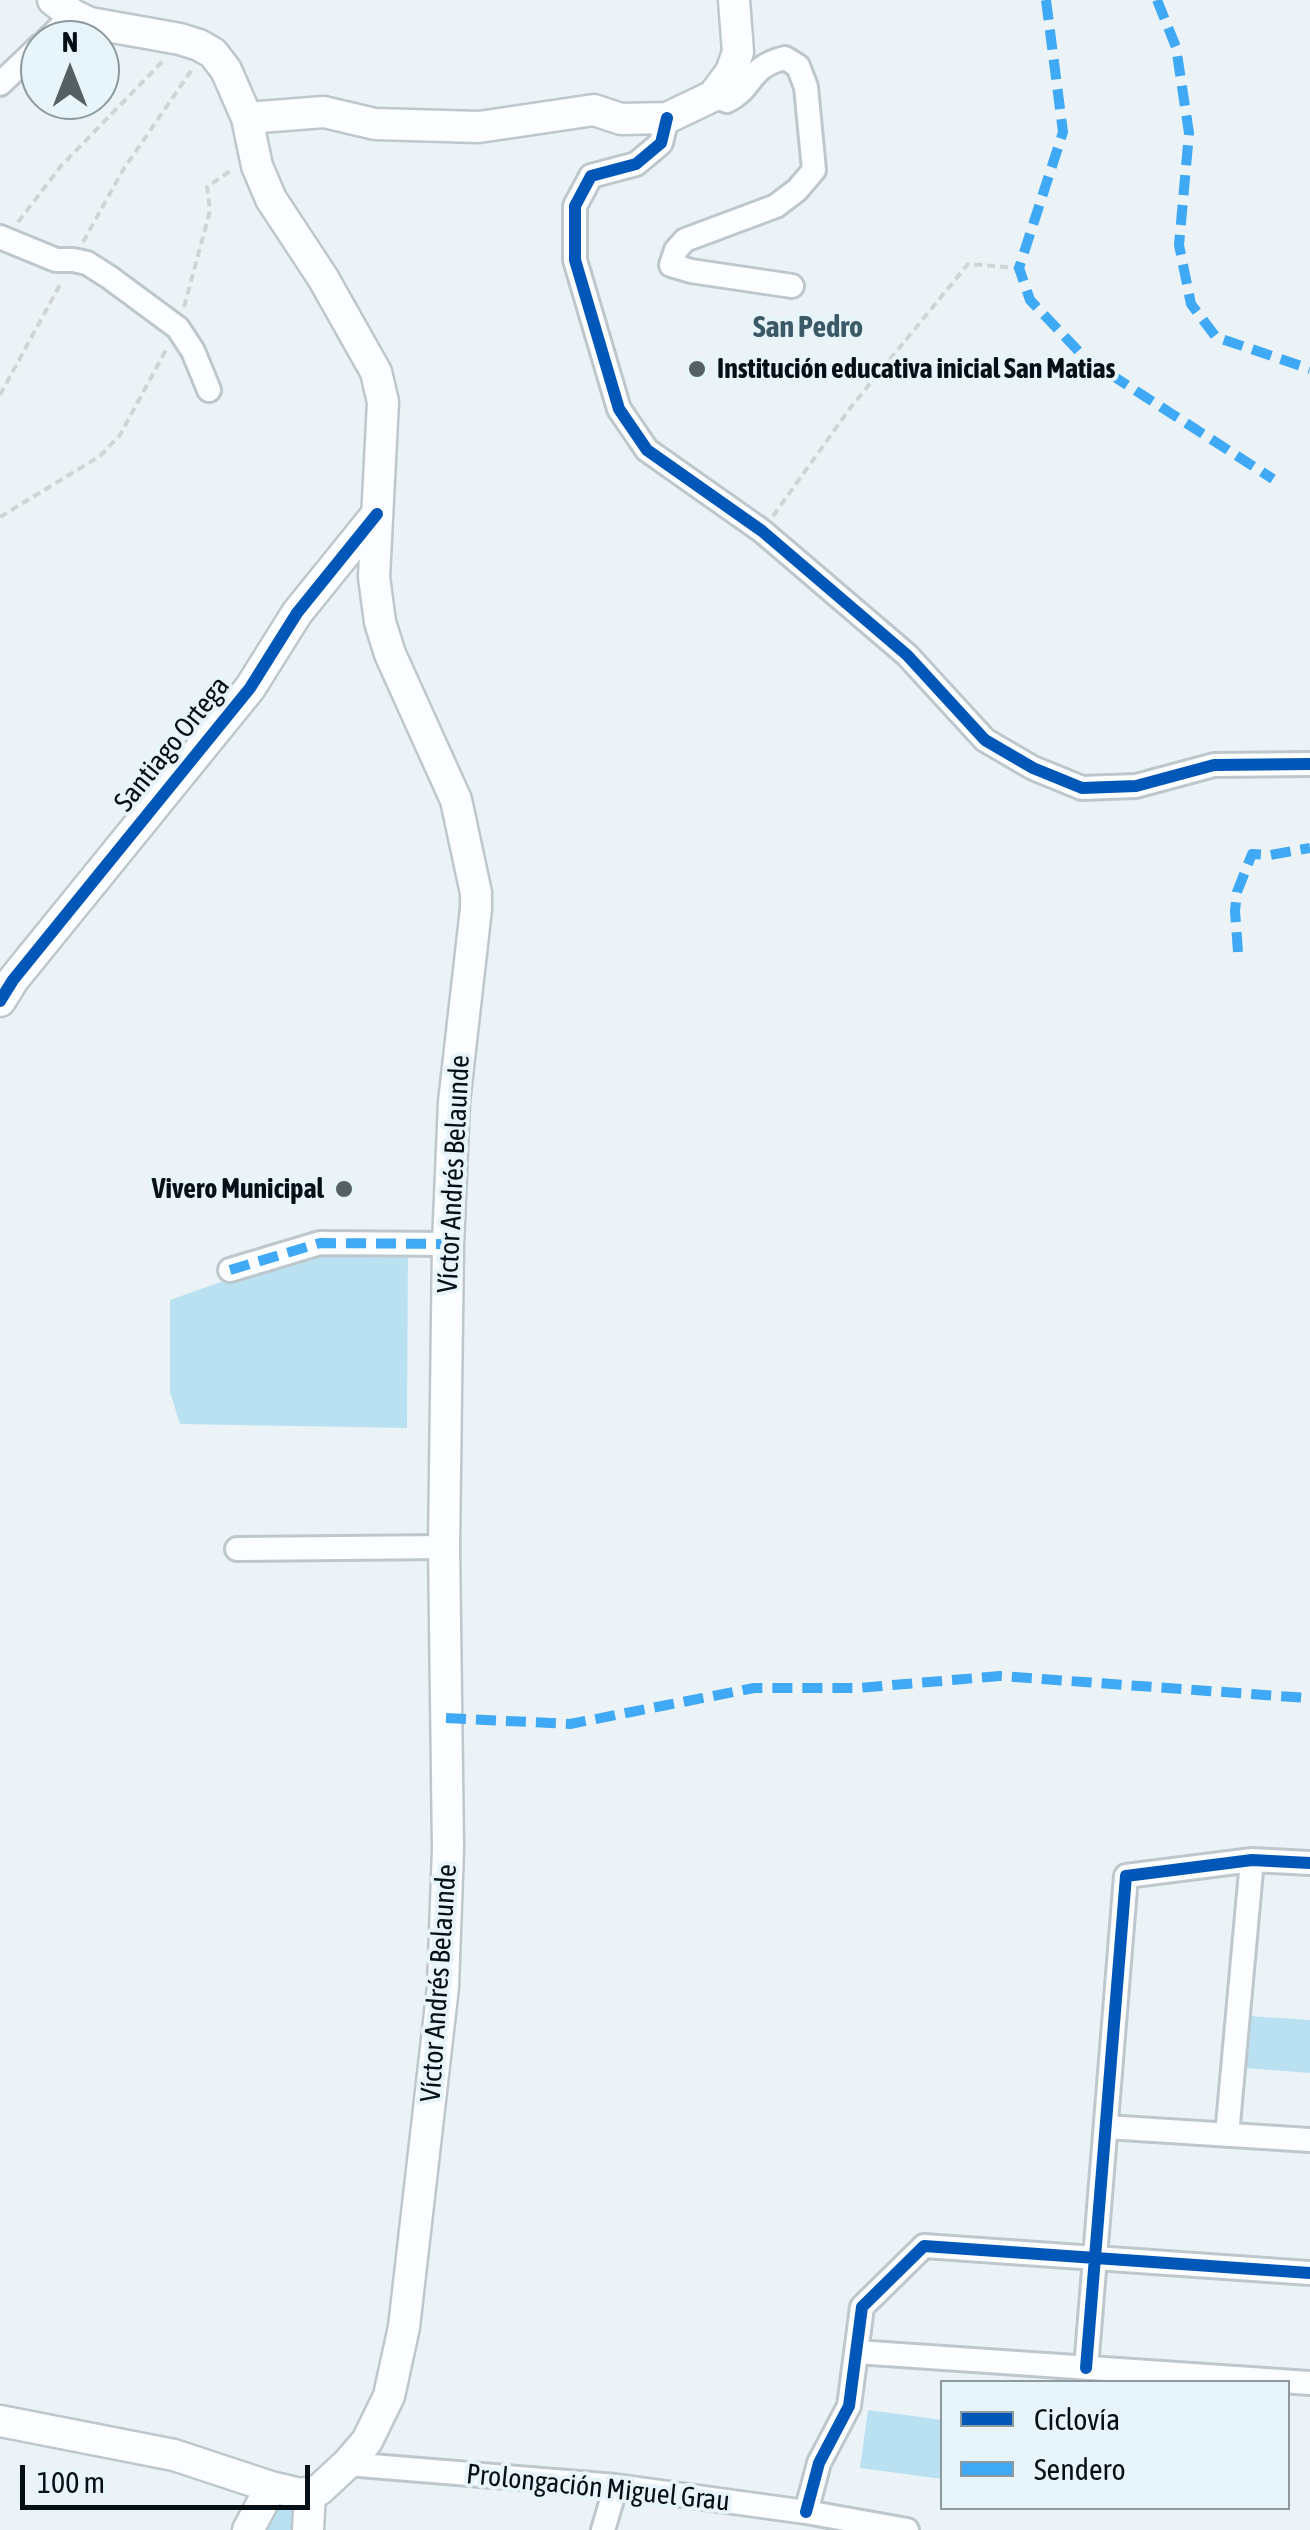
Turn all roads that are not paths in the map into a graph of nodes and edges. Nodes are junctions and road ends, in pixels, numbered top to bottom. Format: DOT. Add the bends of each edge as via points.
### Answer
graph roads {
  1 [pos="734,0"];
  2 [pos="63,8"];
  3 [pos="20,65"];
  4 [pos="0,84"];
  5 [pos="712,96"];
  6 [pos="246,118"];
  7 [pos="667,118"];
  8 [pos="2,239"];
  9 [pos="792,286"];
  10 [pos="209,390"];
  11 [pos="377,514"];
  12 [pos="1310,764"];
  13 [pos="0,1002"];
  14 [pos="448,1244"];
  15 [pos="230,1270"];
  16 [pos="444,1547"];
  17 [pos="237,1549"];
  18 [pos="1252,1860"];
  19 [pos="1310,1864"];
  20 [pos="1106,2127"];
  21 [pos="1227,2135"];
  22 [pos="1310,2140"];
  23 [pos="1095,2258"];
  24 [pos="1310,2273"];
  25 [pos="856,2352"];
  26 [pos="1086,2368"];
  27 [pos="1265,2380"];
  28 [pos="0,2422"];
  29 [pos="348,2464"];
  30 [pos="616,2486"];
  31 [pos="271,2487"];
  32 [pos="310,2493"];
  33 [pos="818,2519"];
  34 [pos="248,2530"];
  35 [pos="308,2530"];
  36 [pos="603,2530"];
  37 [pos="907,2530"];
  1 -- 5 [label="main road" via="738,52"];
  2 -- 6 [label="main road, Víctor Andrés Belaunde" via="90,22 213,54"];
  3 -- 4 [label="street"];
  5 -- 7 [label="main road"];
  5 -- 9 [label="street" via="728,101 739,95 766,62 785,58 798,66 814,170 776,206 685,240 671,265"];
  6 -- 7 [label="main road" via="324,112 375,124 479,127 594,110 621,119"];
  6 -- 11 [label="main road, Víctor Andrés Belaunde" via="271,200 376,372 382,402"];
  7 -- 12 [label="street" via="661,142 636,164 590,176 575,206 575,260 620,408 647,450 762,531 907,655 985,740 1033,768 1082,788 1136,786 1214,765"];
  8 -- 10 [label="street" via="109,277 178,328"];
  11 -- 13 [label="main road, Santiago Ortega" via="298,613 250,688"];
  11 -- 14 [label="main road, Víctor Andrés Belaunde" via="380,622 456,800 476,893 454,1102"];
  14 -- 15 [label="street" via="320,1244"];
  14 -- 16 [label="main road, Víctor Andrés Belaunde"];
  16 -- 17 [label="street"];
  16 -- 29 [label="main road, Víctor Andrés Belaunde" via="443,1986 404,2327 389,2396"];
  18 -- 19 [label="street"];
  18 -- 20 [label="street" via="1126,1876"];
  18 -- 21 [label="street"];
  20 -- 21 [label="street"];
  20 -- 23 [label="street"];
  21 -- 22 [label="street"];
  23 -- 24 [label="street"];
  23 -- 25 [label="street" via="924,2246 862,2307"];
  23 -- 26 [label="street"];
  25 -- 26 [label="street"];
  25 -- 33 [label="street" via="849,2406 819,2464"];
  26 -- 27 [label="street"];
  28 -- 31 [label="main road" via="174,2455"];
  29 -- 30 [label="street, Prolongación Miguel Grau"];
  29 -- 32 [label="main road, Víctor Andrés Belaunde"];
  30 -- 33 [label="street, Prolongación Miguel Grau"];
  30 -- 36 [label="street"];
  31 -- 32 [label="main road"];
  31 -- 34 [label="main road"];
  32 -- 35 [label="main road"];
  33 -- 37 [label="street, Prolongación Miguel Grau"];
}
